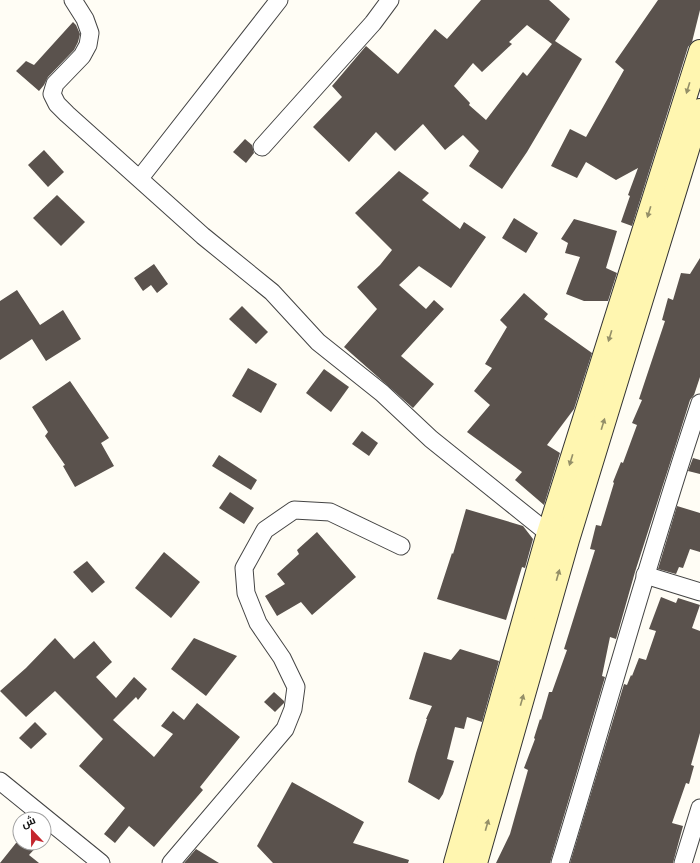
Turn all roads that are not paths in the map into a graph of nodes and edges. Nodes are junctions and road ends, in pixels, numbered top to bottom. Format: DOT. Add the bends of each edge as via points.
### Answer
graph roads {
  1 [pos="73,0"];
  2 [pos="279,0"];
  3 [pos="390,0"];
  4 [pos="700,50"];
  5 [pos="700,110"];
  6 [pos="262,147"];
  7 [pos="140,178"];
  8 [pos="700,403"];
  9 [pos="558,537"];
  10 [pos="401,546"];
  11 [pos="645,575"];
  12 [pos="700,592"];
  13 [pos="0,781"];
  14 [pos="699,816"];
  15 [pos="101,863"];
  16 [pos="171,863"];
  17 [pos="455,863"];
  18 [pos="476,863"];
  19 [pos="560,863"];
  20 [pos="683,863"];
  1 -- 7 [label="street" via="90,33 88,45 82,56 55,84 52,94 67,114"];
  2 -- 7 [label="street"];
  3 -- 6 [label="street" via="373,23"];
  4 -- 9 [label="main road, one-way"];
  9 -- 5 [label="main road, one-way"];
  7 -- 9 [label="street" via="203,236 272,292 318,342 382,393 431,439"];
  8 -- 11 [label="street"];
  9 -- 17 [label="main road"];
  18 -- 9 [label="main road, one-way"];
  10 -- 16 [label="street" via="330,512 294,510 265,530 244,568 246,593 258,623 282,658 296,687 293,709 285,729"];
  11 -- 12 [label="street"];
  11 -- 19 [label="street"];
  13 -- 15 [label="street"];
  14 -- 20 [label="street"];
}
